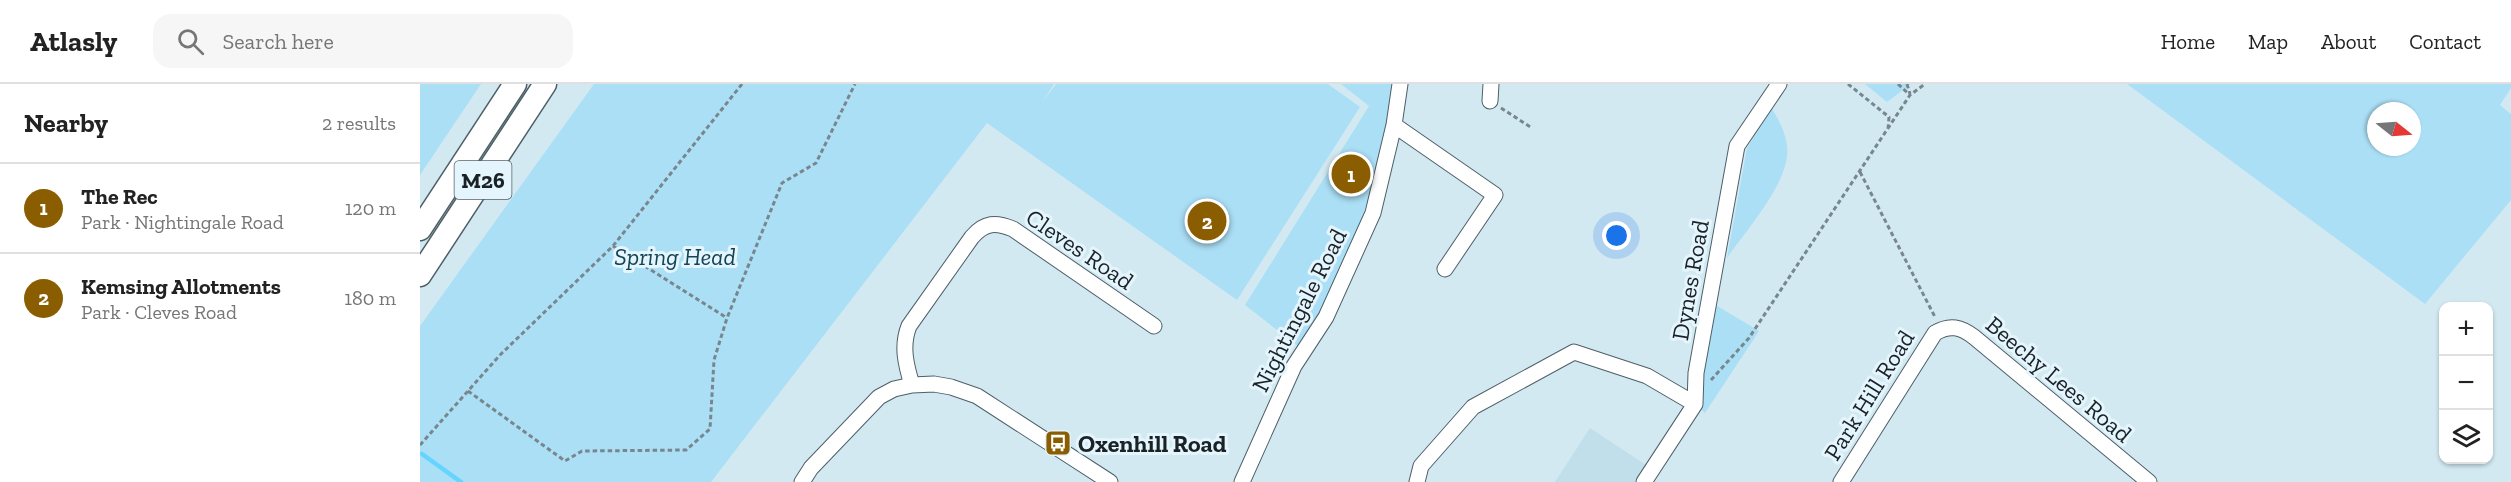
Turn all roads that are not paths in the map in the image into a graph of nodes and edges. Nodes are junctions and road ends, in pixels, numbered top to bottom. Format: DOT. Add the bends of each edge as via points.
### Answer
graph roads {
  1 [pos="515,84"];
  2 [pos="545,84"];
  3 [pos="1400,84"];
  4 [pos="1491,84"];
  5 [pos="1779,84"];
  6 [pos="1490,101"];
  7 [pos="1394,125"];
  8 [pos="420,229"];
  9 [pos="1445,269"];
  10 [pos="420,274"];
  11 [pos="1154,326"];
  12 [pos="1938,331"];
  13 [pos="912,385"];
  14 [pos="1695,404"];
  15 [pos="802,482"];
  16 [pos="1110,482"];
  17 [pos="1242,482"];
  18 [pos="1417,482"];
  19 [pos="1644,482"];
  20 [pos="1841,482"];
  21 [pos="2149,482"];
  1 -- 8 [label="highway, M26"];
  2 -- 10 [label="highway, M26"];
  3 -- 7 [label="street, Nightingale Road"];
  4 -- 6 [label="street"];
  5 -- 14 [label="street, Dynes Road" via="1737,146 1696,373"];
  7 -- 9 [label="street" via="1495,195"];
  7 -- 17 [label="street, Nightingale Road" via="1373,213 1326,317 1294,366"];
  11 -- 13 [label="street, Cleves Road" via="1013,230 991,224 972,237 909,326 904,339"];
  12 -- 20 [label="street, Park Hill Road"];
  12 -- 21 [label="street, Beechy Lees Road" via="1957,327 1966,331"];
  13 -- 15 [label="street" via="879,397"];
  13 -- 16 [label="street" via="951,387 977,396"];
  14 -- 18 [label="street" via="1647,376 1574,352 1473,407 1421,466"];
  14 -- 19 [label="street"];
}
